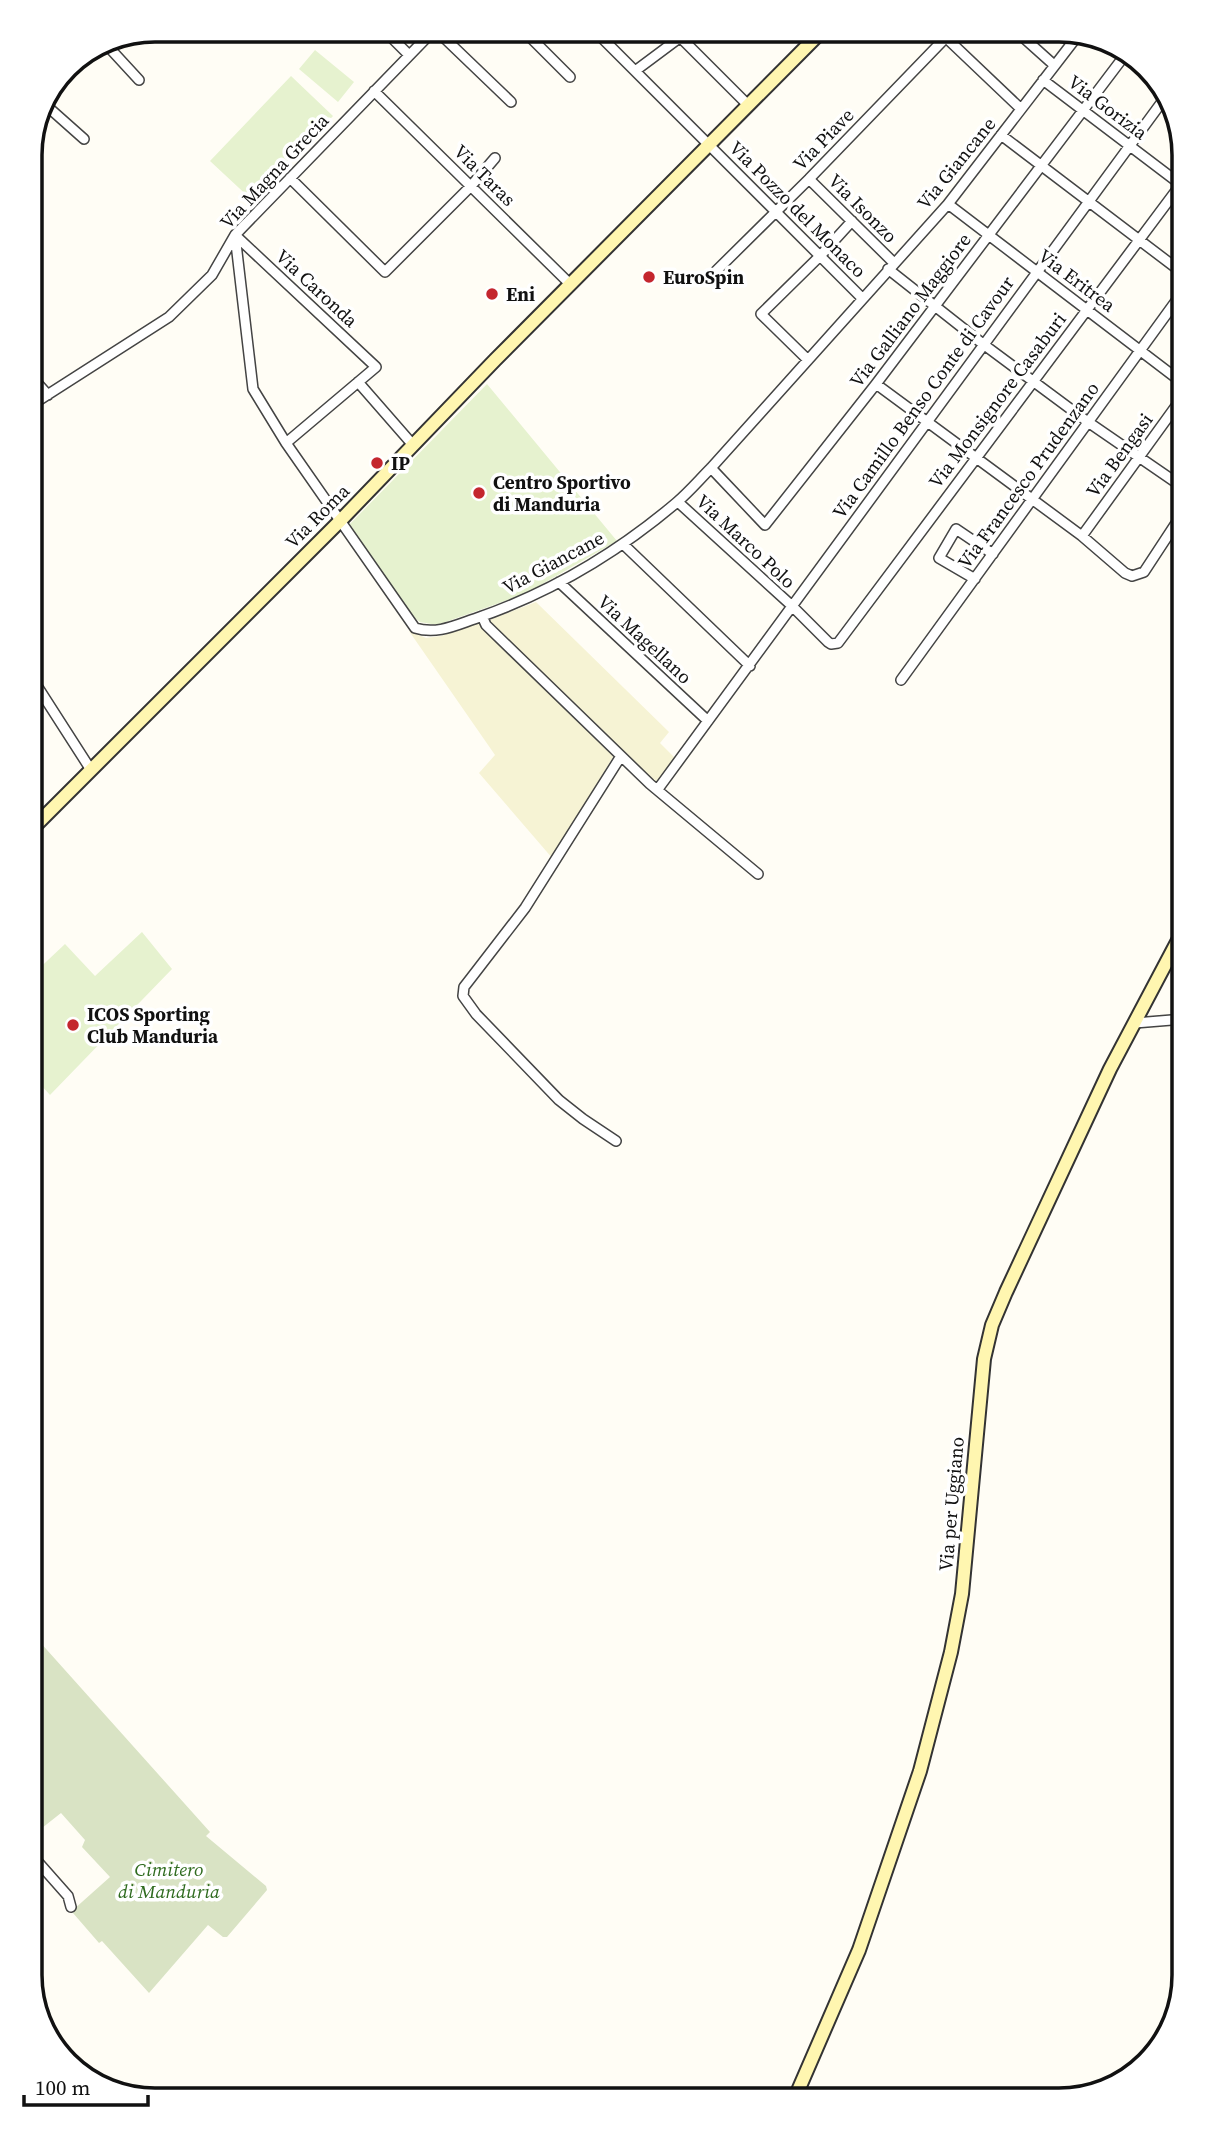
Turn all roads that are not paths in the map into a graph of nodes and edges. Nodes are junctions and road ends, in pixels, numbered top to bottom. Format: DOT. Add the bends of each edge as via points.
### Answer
graph roads {
  1 [pos="396,42"];
  2 [pos="423,42"];
  3 [pos="448,42"];
  4 [pos="535,42"];
  5 [pos="606,42"];
  6 [pos="667,42"];
  7 [pos="686,42"];
  8 [pos="810,42"];
  9 [pos="941,42"];
  10 [pos="957,42"];
  11 [pos="1028,42"];
  12 [pos="1072,43"];
  13 [pos="113,51"];
  14 [pos="409,55"];
  15 [pos="1121,60"];
  16 [pos="1054,65"];
  17 [pos="635,71"];
  18 [pos="570,77"];
  19 [pos="139,80"];
  20 [pos="1043,80"];
  21 [pos="374,91"];
  22 [pos="511,102"];
  23 [pos="748,105"];
  24 [pos="1160,105"];
  25 [pos="1021,109"];
  26 [pos="52,110"];
  27 [pos="1084,110"];
  28 [pos="1001,135"];
  29 [pos="85,139"];
  30 [pos="709,146"];
  31 [pos="1130,146"];
  32 [pos="495,158"];
  33 [pos="1042,166"];
  34 [pos="1172,176"];
  35 [pos="290,178"];
  36 [pos="809,179"];
  37 [pos="471,186"];
  38 [pos="1172,198"];
  39 [pos="1089,202"];
  40 [pos="948,204"];
  41 [pos="775,212"];
  42 [pos="852,221"];
  43 [pos="235,235"];
  44 [pos="990,235"];
  45 [pos="1139,241"];
  46 [pos="821,255"];
  47 [pos="1172,265"];
  48 [pos="891,266"];
  49 [pos="716,271"];
  50 [pos="1037,272"];
  51 [pos="570,284"];
  52 [pos="862,298"];
  53 [pos="935,306"];
  54 [pos="1172,307"];
  55 [pos="1086,309"];
  56 [pos="983,344"];
  57 [pos="1141,350"];
  58 [pos="808,359"];
  59 [pos="1172,375"];
  60 [pos="1033,381"];
  61 [pos="358,382"];
  62 [pos="876,384"];
  63 [pos="42,388"];
  64 [pos="48,395"];
  65 [pos="42,399"];
  66 [pos="1172,411"];
  67 [pos="926,422"];
  68 [pos="1088,422"];
  69 [pos="286,443"];
  70 [pos="413,445"];
  71 [pos="1139,456"];
  72 [pos="975,458"];
  73 [pos="711,468"];
  74 [pos="1172,479"];
  75 [pos="1032,500"];
  76 [pos="678,502"];
  77 [pos="340,521"];
  78 [pos="1172,529"];
  79 [pos="1082,536"];
  80 [pos="623,544"];
  81 [pos="993,554"];
  82 [pos="975,579"];
  83 [pos="559,582"];
  84 [pos="791,606"];
  85 [pos="482,616"];
  86 [pos="838,643"];
  87 [pos="750,666"];
  88 [pos="901,680"];
  89 [pos="42,694"];
  90 [pos="708,721"];
  91 [pos="621,756"];
  92 [pos="91,770"];
  93 [pos="658,789"];
  94 [pos="42,819"];
  95 [pos="758,874"];
  96 [pos="1172,952"];
  97 [pos="1172,1020"];
  98 [pos="1135,1023"];
  99 [pos="616,1141"];
  100 [pos="42,1867"];
  101 [pos="71,1907"];
  102 [pos="799,2088"];
  1 -- 14 [label="street"];
  2 -- 14 [label="street, Via Magna Grecia"];
  3 -- 22 [label="street"];
  4 -- 18 [label="street"];
  5 -- 17 [label="street, Via Pozzo del Monaco"];
  6 -- 17 [label="street"];
  7 -- 23 [label="street"];
  8 -- 23 [label="street, Via Roma"];
  9 -- 36 [label="street, Via Piave"];
  10 -- 25 [label="street"];
  11 -- 16 [label="street"];
  12 -- 16 [label="street, Via Giancane"];
  13 -- 19 [label="street"];
  14 -- 21 [label="street, Via Magna Grecia"];
  15 -- 27 [label="street, Via Galliano Maggiore"];
  16 -- 20 [label="street, Via Giancane"];
  17 -- 30 [label="street, Via Pozzo del Monaco"];
  20 -- 25 [label="street, Via Giancane"];
  20 -- 27 [label="street, Via Gorizia"];
  21 -- 35 [label="street, Via Magna Grecia"];
  21 -- 37 [label="street, Via Taras"];
  23 -- 30 [label="street, Via Roma"];
  24 -- 31 [label="street, Via Camillo Benso Conte di Cavour"];
  25 -- 28 [label="street, Via Giancane"];
  26 -- 29 [label="street"];
  27 -- 31 [label="street, Via Gorizia"];
  27 -- 33 [label="street, Via Galliano Maggiore"];
  28 -- 33 [label="street"];
  28 -- 40 [label="street, Via Giancane"];
  30 -- 41 [label="street, Via Pozzo del Monaco"];
  30 -- 51 [label="street, Via Roma"];
  31 -- 34 [label="street, Via Gorizia"];
  31 -- 39 [label="street, Via Camillo Benso Conte di Cavour"];
  32 -- 37 [label="street"];
  33 -- 39 [label="street"];
  33 -- 44 [label="street, Via Galliano Maggiore"];
  35 -- 37 [label="street" via="385,272"];
  35 -- 43 [label="street, Via Magna Grecia"];
  36 -- 41 [label="street, Via Piave"];
  36 -- 42 [label="street, Via Isonzo"];
  37 -- 51 [label="street, Via Taras"];
  38 -- 45 [label="street, Via Monsignore Casaburi"];
  39 -- 45 [label="street"];
  39 -- 50 [label="street, Via Camillo Benso Conte di Cavour"];
  40 -- 44 [label="street, Via Eritrea"];
  40 -- 48 [label="street, Via Giancane"];
  41 -- 46 [label="street, Via Pozzo del Monaco"];
  41 -- 49 [label="street, Via Piave"];
  42 -- 46 [label="street"];
  42 -- 48 [label="street, Via Isonzo"];
  43 -- 61 [label="street, Via Caronda" via="376,367"];
  43 -- 64 [label="street, Via Magna Grecia" via="212,275 169,317"];
  43 -- 69 [label="street" via="253,388"];
  44 -- 50 [label="street, Via Eritrea"];
  44 -- 53 [label="street, Via Galliano Maggiore"];
  45 -- 47 [label="street"];
  45 -- 55 [label="street, Via Monsignore Casaburi"];
  46 -- 52 [label="street, Via Pozzo del Monaco"];
  46 -- 58 [label="street" via="761,314"];
  48 -- 52 [label="street, Via Giancane"];
  48 -- 53 [label="street, Via Isonzo"];
  50 -- 55 [label="street, Via Eritrea"];
  50 -- 56 [label="street, Via Camillo Benso Conte di Cavour"];
  51 -- 70 [label="street, Via Roma"];
  52 -- 58 [label="street, Via Giancane"];
  53 -- 56 [label="street, Via Isonzo"];
  53 -- 62 [label="street, Via Galliano Maggiore"];
  54 -- 57 [label="street, Via Francesco Prudenzano"];
  55 -- 57 [label="street, Via Eritrea"];
  55 -- 60 [label="street, Via Monsignore Casaburi"];
  56 -- 60 [label="street, Via Isonzo"];
  56 -- 67 [label="street, Via Camillo Benso Conte di Cavour"];
  57 -- 59 [label="street, Via Eritrea"];
  57 -- 68 [label="street, Via Francesco Prudenzano"];
  58 -- 73 [label="street, Via Giancane"];
  60 -- 68 [label="street, Via Isonzo"];
  60 -- 72 [label="street, Via Monsignore Casaburi"];
  61 -- 69 [label="street"];
  61 -- 70 [label="street"];
  62 -- 67 [label="street"];
  62 -- 73 [label="street, Via Galliano Maggiore" via="765,525"];
  63 -- 64 [label="street"];
  64 -- 65 [label="street, Via Magna Grecia"];
  66 -- 71 [label="street, Via Bengasi"];
  67 -- 72 [label="street"];
  67 -- 84 [label="street, Via Camillo Benso Conte di Cavour"];
  68 -- 71 [label="street, Via Isonzo"];
  68 -- 75 [label="street, Via Francesco Prudenzano"];
  69 -- 77 [label="street"];
  70 -- 77 [label="street, Via Roma"];
  71 -- 74 [label="street, Via Isonzo"];
  71 -- 79 [label="street, Via Bengasi"];
  72 -- 75 [label="street"];
  72 -- 86 [label="street, Via Monsignore Casaburi"];
  73 -- 76 [label="street, Via Giancane"];
  75 -- 79 [label="street"];
  75 -- 81 [label="street, Via Francesco Prudenzano"];
  76 -- 80 [label="street, Via Giancane"];
  76 -- 84 [label="street, Via Marco Polo"];
  77 -- 85 [label="street, Via Giancane" via="415,628 427,632 444,629"];
  77 -- 92 [label="street, Via Roma"];
  78 -- 79 [label="street" via="1144,572 1132,576"];
  80 -- 83 [label="street, Via Giancane"];
  80 -- 87 [label="street"];
  81 -- 82 [label="street, Via Francesco Prudenzano"];
  81 -- 82 [label="street" via="956,529 939,558"];
  82 -- 88 [label="street, Via Francesco Prudenzano"];
  83 -- 85 [label="street, Via Giancane"];
  83 -- 90 [label="street, Via Magellano"];
  84 -- 86 [label="street, Via Marco Polo" via="828,642"];
  84 -- 87 [label="street, Via Camillo Benso Conte di Cavour"];
  85 -- 91 [label="street" via="486,625"];
  87 -- 90 [label="street, Via Camillo Benso Conte di Cavour"];
  89 -- 92 [label="street"];
  90 -- 93 [label="street, Via Camillo Benso Conte di Cavour"];
  91 -- 93 [label="street"];
  91 -- 99 [label="street" via="525,908 464,987 463,996 559,1100"];
  92 -- 94 [label="street, Via Roma"];
  93 -- 95 [label="street"];
  96 -- 98 [label="street, Via per Uggiano"];
  97 -- 98 [label="street"];
  98 -- 102 [label="street, Via per Uggiano" via="992,1325 984,1359 962,1594 951,1652 920,1771 859,1950"];
  100 -- 101 [label="street" via="68,1896"];
}
